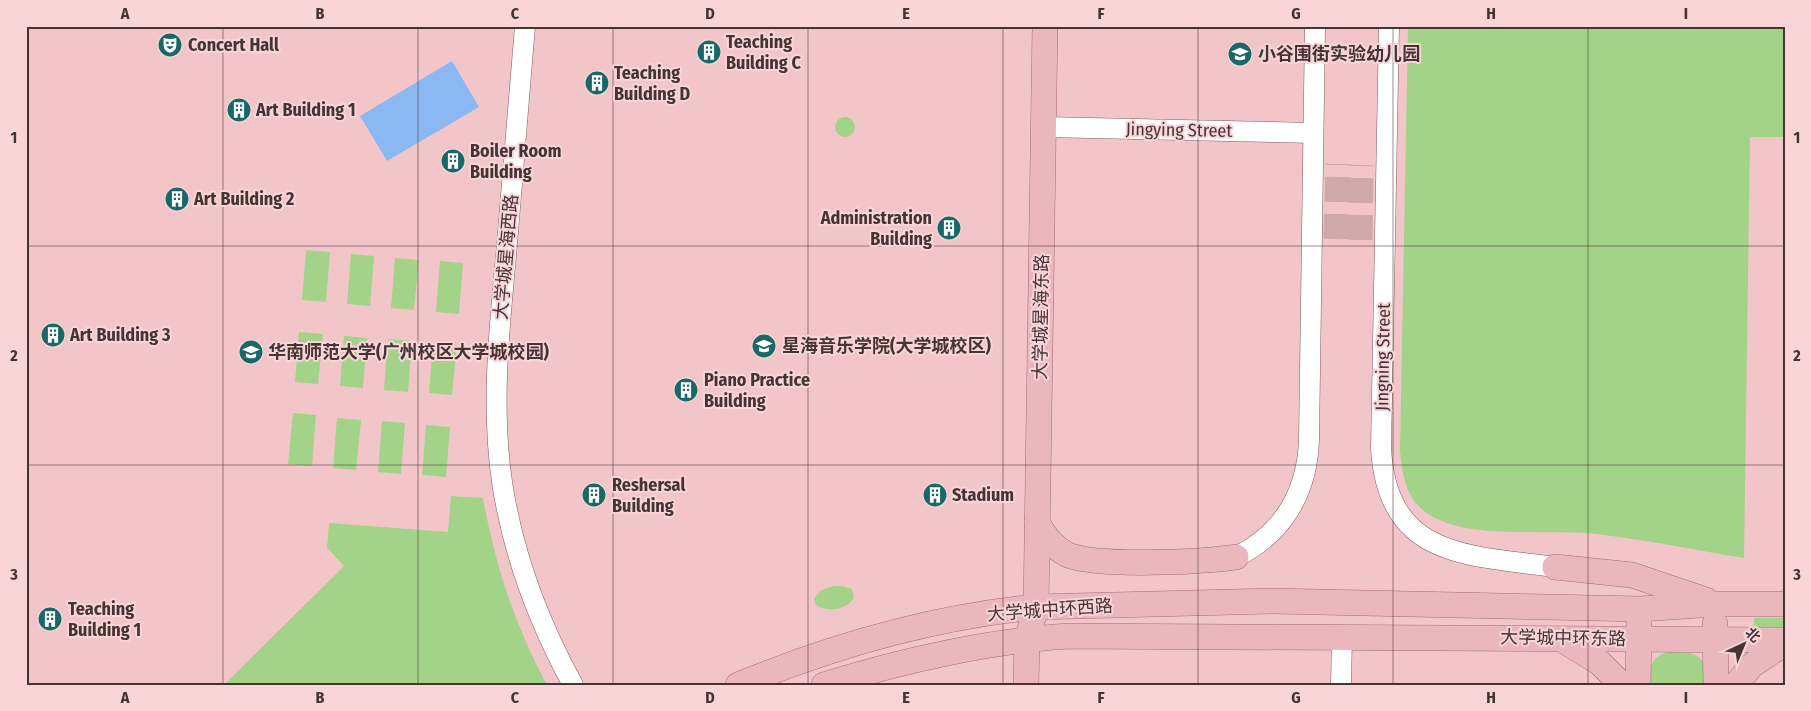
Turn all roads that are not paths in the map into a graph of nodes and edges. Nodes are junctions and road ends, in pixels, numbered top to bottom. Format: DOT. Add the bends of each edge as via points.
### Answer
graph roads {
  1 [pos="526,26"];
  2 [pos="1046,26"];
  3 [pos="1316,26"];
  4 [pos="1389,26"];
  5 [pos="1044,127"];
  6 [pos="1313,133"];
  7 [pos="1038,522"];
  8 [pos="1236,557"];
  9 [pos="1555,567"];
  10 [pos="1342,602"];
  11 [pos="1715,604"];
  12 [pos="1785,604"];
  13 [pos="1036,608"];
  14 [pos="1640,609"];
  15 [pos="1342,636"];
  16 [pos="1559,638"];
  17 [pos="1035,639"];
  18 [pos="1639,639"];
  19 [pos="1715,639"];
  20 [pos="1785,641"];
  21 [pos="573,685"];
  22 [pos="738,685"];
  23 [pos="824,685"];
  24 [pos="1026,685"];
  25 [pos="1043,685"];
  26 [pos="1341,685"];
  27 [pos="1622,685"];
  28 [pos="1638,685"];
  29 [pos="1716,685"];
  30 [pos="1736,685"];
  1 -- 21 [label="street, 大学城星海西路" via="498,358 498,444 506,507 525,578 542,624"];
  2 -- 5 [label="main road, 大学城星海东路"];
  3 -- 6 [label="street"];
  4 -- 9 [label="street, Jingning Street" via="1381,448 1386,488 1411,528 1440,548 1467,555"];
  5 -- 6 [label="street, Jingying Street"];
  5 -- 7 [label="main road, 大学城星海东路"];
  6 -- 8 [label="street" via="1306,474 1297,498 1281,521"];
  7 -- 8 [label="main road" via="1056,548 1088,560"];
  7 -- 13 [label="main road, 大学城星海东路"];
  9 -- 11 [label="main road" via="1632,575"];
  10 -- 13 [label="main road, 大学城中环西路" via="1198,602"];
  10 -- 14 [label="main road, 大学城中环东路"];
  11 -- 12 [label="main road, 大学城中环东路"];
  11 -- 14 [label="main road, 大学城中环东路"];
  11 -- 19 [label="main road"];
  13 -- 17 [label="main road, 大学城星海东路"];
  13 -- 22 [label="main road, 大学城中环西路" via="1002,611 871,639 804,659"];
  14 -- 18 [label="main road"];
  15 -- 16 [label="main road, 大学城中环东路"];
  15 -- 17 [label="main road, 大学城中环西路" via="1095,635"];
  15 -- 26 [label="street"];
  16 -- 18 [label="main road, 大学城中环东路"];
  16 -- 27 [label="main road" via="1600,663"];
  17 -- 23 [label="main road, 大学城中环西路" via="908,662"];
  17 -- 24 [label="main road, 大学城星海东路"];
  17 -- 25 [label="main road, 大学城星海东路"];
  18 -- 19 [label="main road, 大学城中环东路"];
  18 -- 28 [label="main road"];
  19 -- 20 [label="main road, 大学城中环东路"];
  19 -- 29 [label="main road"];
  20 -- 30 [label="main road" via="1751,666"];
}
